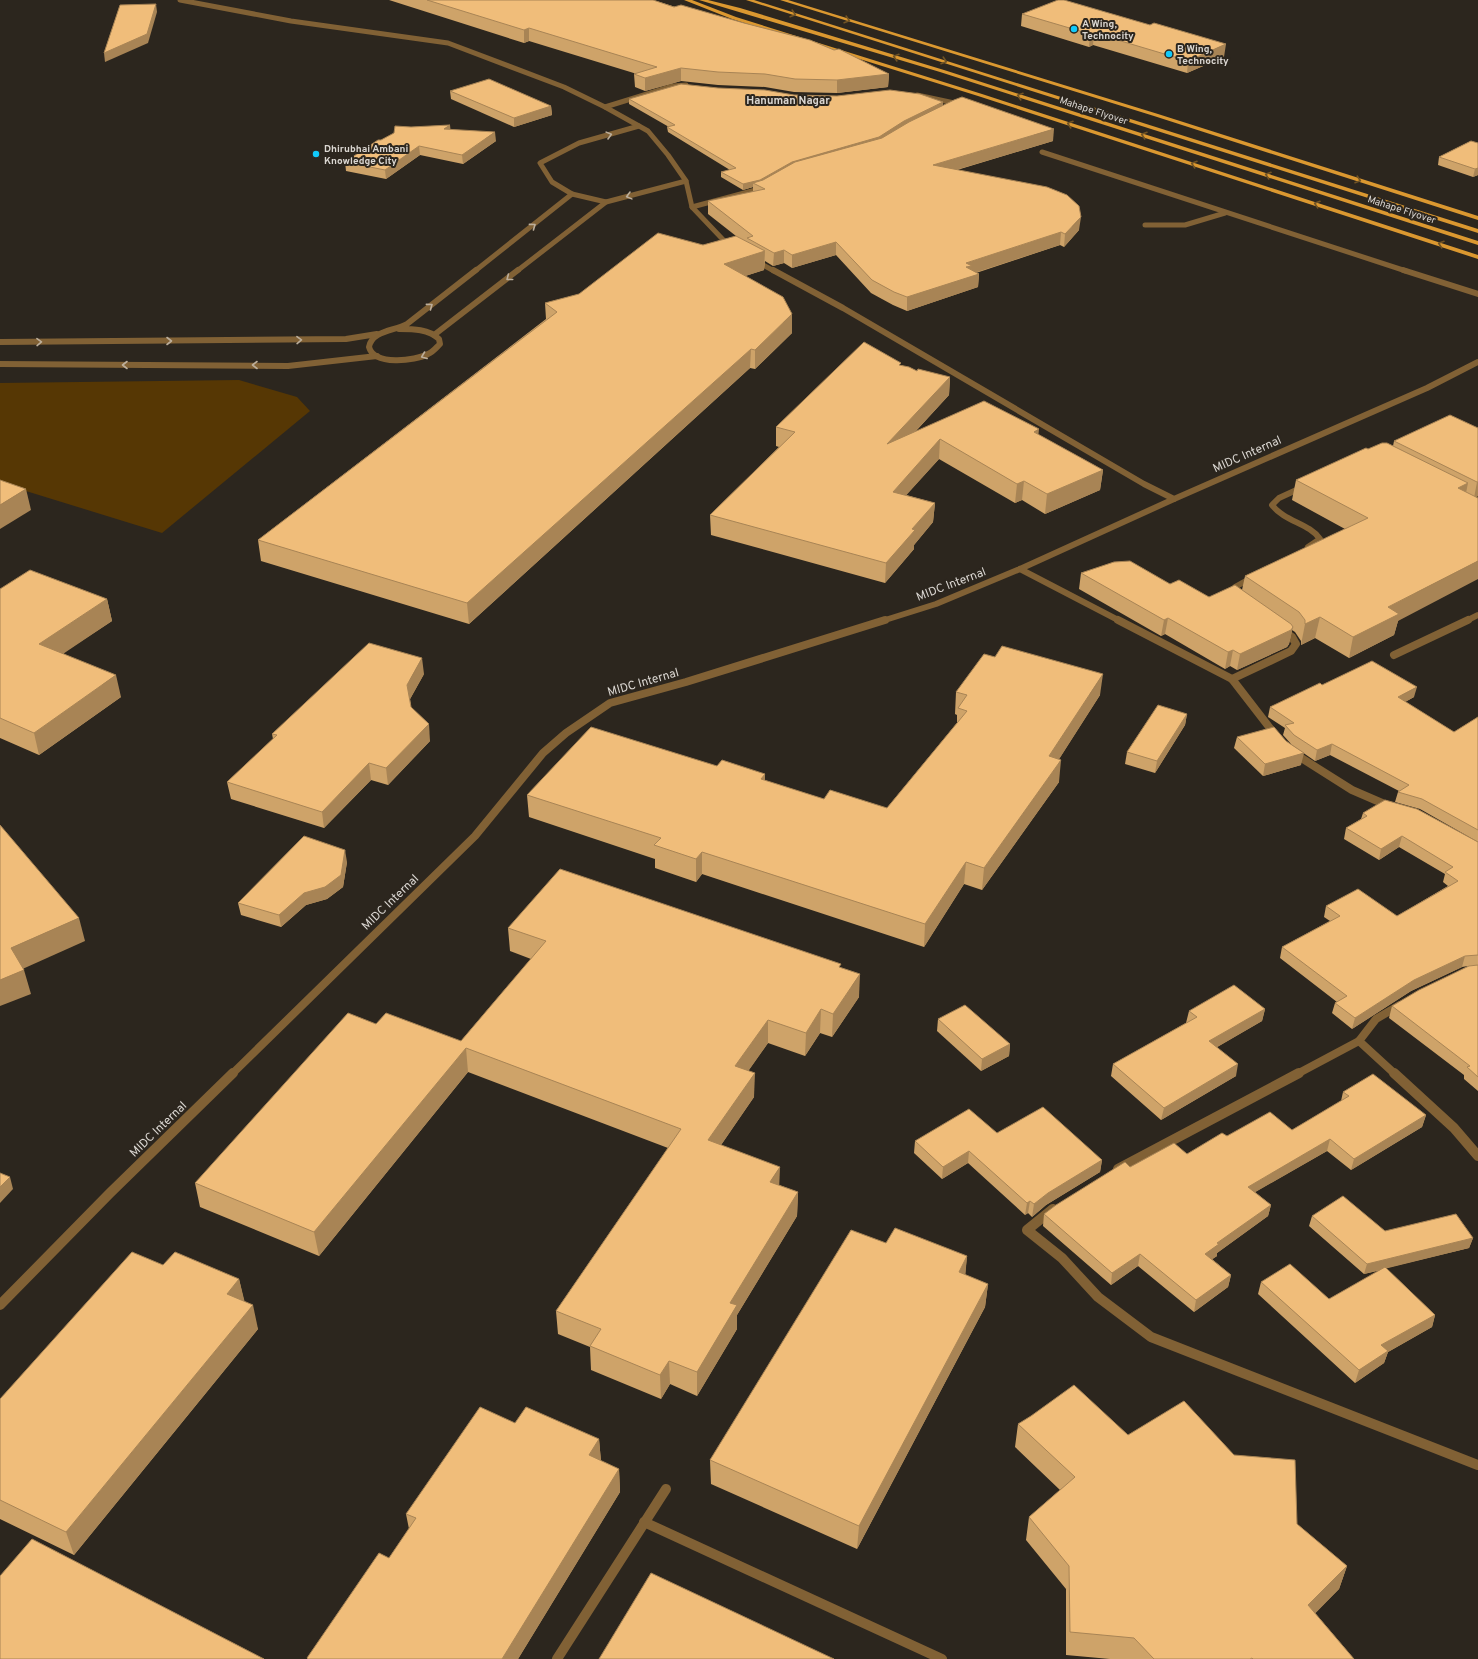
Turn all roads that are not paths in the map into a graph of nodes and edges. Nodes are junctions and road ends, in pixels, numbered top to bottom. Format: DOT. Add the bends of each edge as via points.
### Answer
graph roads {
  1 [pos="180,0"];
  2 [pos="687,0"];
  3 [pos="702,0"];
  4 [pos="749,0"];
  5 [pos="782,0"];
  6 [pos="695,86"];
  7 [pos="913,94"];
  8 [pos="605,107"];
  9 [pos="952,107"];
  10 [pos="639,126"];
  11 [pos="1042,152"];
  12 [pos="686,181"];
  13 [pos="768,185"];
  14 [pos="572,194"];
  15 [pos="606,202"];
  16 [pos="692,207"];
  17 [pos="1225,213"];
  18 [pos="1478,218"];
  19 [pos="1145,225"];
  20 [pos="1478,232"];
  21 [pos="1478,243"];
  22 [pos="734,249"];
  23 [pos="748,256"];
  24 [pos="1478,256"];
  25 [pos="1478,294"];
  26 [pos="399,329"];
  27 [pos="380,334"];
  28 [pos="434,335"];
  29 [pos="0,342"];
  30 [pos="377,356"];
  31 [pos="1478,362"];
  32 [pos="0,364"];
  33 [pos="1313,482"];
  34 [pos="1174,499"];
  35 [pos="1302,550"];
  36 [pos="1020,570"];
  37 [pos="1262,572"];
  38 [pos="1236,599"];
  39 [pos="1478,615"];
  40 [pos="1274,625"];
  41 [pos="1394,655"];
  42 [pos="1232,679"];
  43 [pos="1394,808"];
  44 [pos="1407,1000"];
  45 [pos="1359,1041"];
  46 [pos="1478,1156"];
  47 [pos="1111,1173"];
  48 [pos="1061,1204"];
  49 [pos="0,1305"];
  50 [pos="1478,1465"];
  51 [pos="666,1489"];
  52 [pos="644,1522"];
  53 [pos="557,1659"];
  54 [pos="942,1659"];
  1 -- 8 [label="street" via="291,21 448,43 564,87"];
  24 -- 2 [label="main road, one-way" via="734,18"];
  21 -- 3 [label="main road, Mahape Flyover, one-way" via="1046,104"];
  4 -- 20 [label="main road, Mahape Flyover, one-way"];
  5 -- 18 [label="main road, one-way"];
  6 -- 8 [label="street" via="673,86"];
  7 -- 9 [label="street" via="959,104"];
  8 -- 10 [label="street"];
  10 -- 12 [label="street" via="648,131"];
  14 -- 10 [label="street, one-way" via="552,182 540,163 580,142"];
  11 -- 17 [label="street"];
  12 -- 15 [label="street, one-way"];
  12 -- 16 [label="street"];
  13 -- 16 [label="street"];
  14 -- 15 [label="street"];
  26 -- 14 [label="street, one-way"];
  15 -- 28 [label="street, one-way"];
  16 -- 22 [label="street"];
  17 -- 19 [label="street" via="1185,225"];
  17 -- 25 [label="street"];
  23 -- 34 [label="street" via="844,308 1144,484"];
  26 -- 27 [label="street"];
  26 -- 28 [label="street" via="420,329"];
  29 -- 27 [label="street, one-way" via="346,339"];
  27 -- 30 [label="street" via="369,343 371,352"];
  28 -- 30 [label="street, one-way" via="439,345 428,354 413,359 396,360"];
  30 -- 32 [label="street, one-way" via="288,366"];
  31 -- 34 [label="street, MIDC Internal" via="1427,388"];
  33 -- 35 [label="street" via="1279,498 1272,505 1278,513 1316,533 1320,539"];
  34 -- 36 [label="street, MIDC Internal"];
  36 -- 42 [label="street"];
  36 -- 49 [label="street, MIDC Internal" via="936,604 610,703 566,733 543,754 475,836 110,1193"];
  37 -- 38 [label="street" via="1235,587 1233,593"];
  39 -- 41 [label="street"];
  40 -- 42 [label="street" via="1292,637 1296,644 1291,651"];
  42 -- 43 [label="street" via="1285,746 1343,786"];
  44 -- 45 [label="street" via="1376,1019"];
  45 -- 46 [label="street" via="1454,1128"];
  45 -- 47 [label="street"];
  48 -- 50 [label="street" via="1027,1230 1062,1258 1098,1297 1151,1337"];
  51 -- 52 [label="street"];
  52 -- 53 [label="street"];
  52 -- 54 [label="street"];
}
